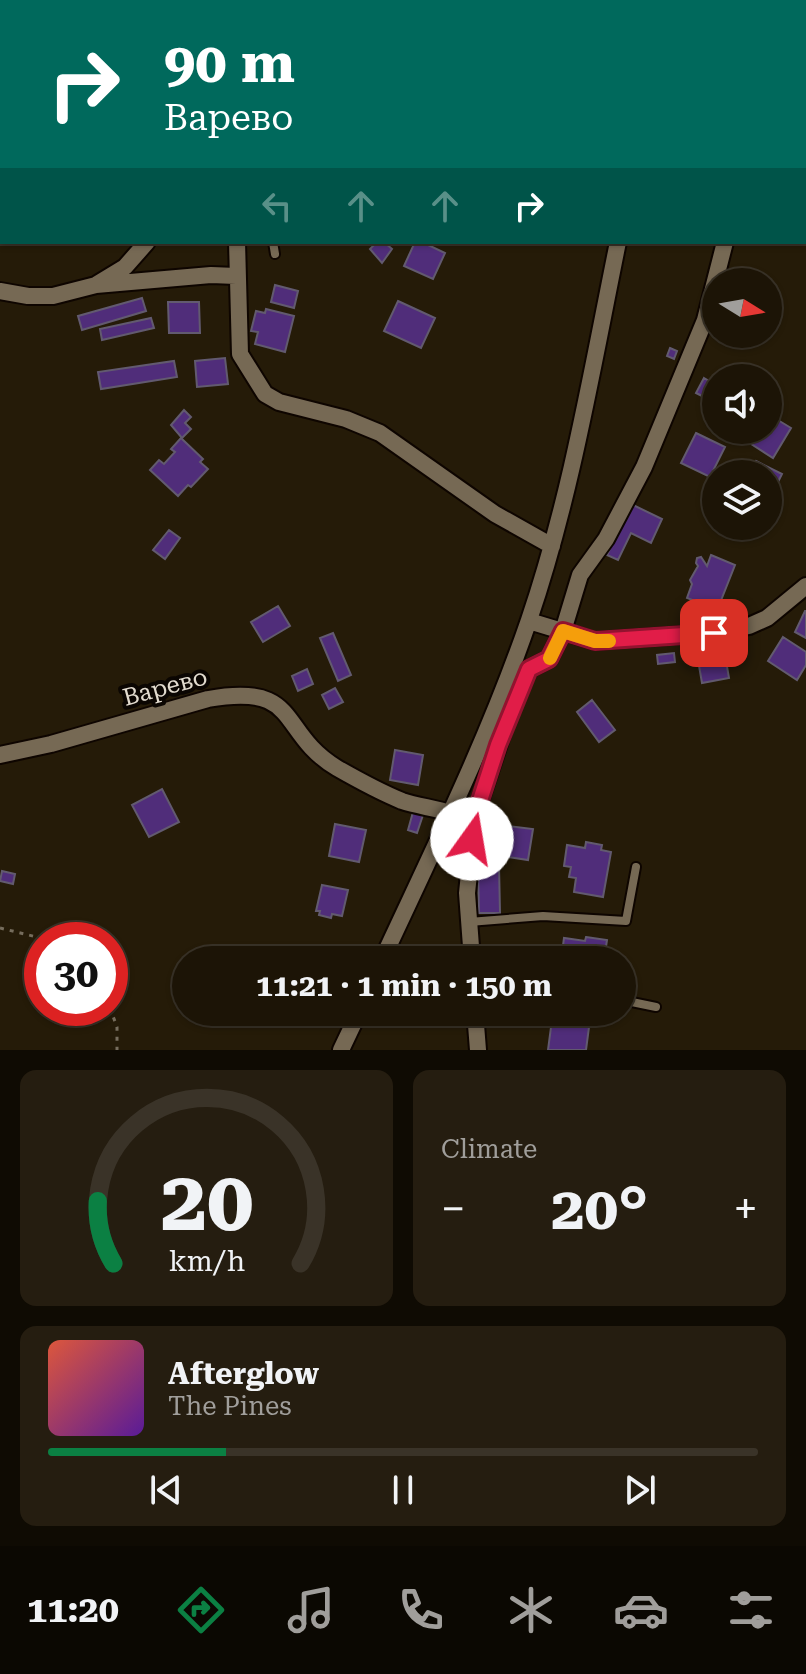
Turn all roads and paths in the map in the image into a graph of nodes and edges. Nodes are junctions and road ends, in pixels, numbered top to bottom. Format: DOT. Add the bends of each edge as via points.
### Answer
graph roads {
  1 [pos="145,244"];
  2 [pos="237,244"];
  3 [pos="273,244"];
  4 [pos="618,244"];
  5 [pos="724,244"];
  6 [pos="275,254"];
  7 [pos="236,276"];
  8 [pos="96,285"];
  9 [pos="0,291"];
  10 [pos="552,546"];
  11 [pos="806,586"];
  12 [pos="529,621"];
  13 [pos="563,631"];
  14 [pos="0,755"];
  15 [pos="450,813"];
  16 [pos="636,867"];
  17 [pos="468,923"];
  18 [pos="0,928"];
  19 [pos="24,934"];
  20 [pos="388,946"];
  21 [pos="470,946"];
  22 [pos="636,1003"];
  23 [pos="656,1007"];
  24 [pos="117,1026"];
  25 [pos="352,1026"];
  26 [pos="476,1026"];
  27 [pos="117,1050"];
  28 [pos="341,1050"];
  29 [pos="478,1050"];
  1 -- 8 [label="street" via="125,267"];
  2 -- 7 [label="street"];
  3 -- 6 [label="lane"];
  4 -- 10 [label="street"];
  5 -- 13 [label="street" via="705,320 674,401 606,539 580,575"];
  7 -- 8 [label="street"];
  7 -- 10 [label="street" via="240,354 265,394 380,433 495,514"];
  8 -- 9 [label="street" via="53,296"];
  10 -- 12 [label="street"];
  11 -- 13 [label="street" via="767,618 722,632 595,641"];
  12 -- 13 [label="street"];
  12 -- 15 [label="street"];
  13 -- 17 [label="street" via="549,659 529,669 475,816"];
  14 -- 15 [label="street, Варево" via="208,699 255,697 283,709 312,748 335,767 403,801"];
  15 -- 20 [label="street"];
  16 -- 17 [label="lane" via="626,921 543,916"];
  17 -- 21 [label="street"];
  18 -- 19 [label="path"];
  22 -- 23 [label="lane"];
  24 -- 27 [label="path"];
  25 -- 28 [label="street"];
  26 -- 29 [label="street"];
}
